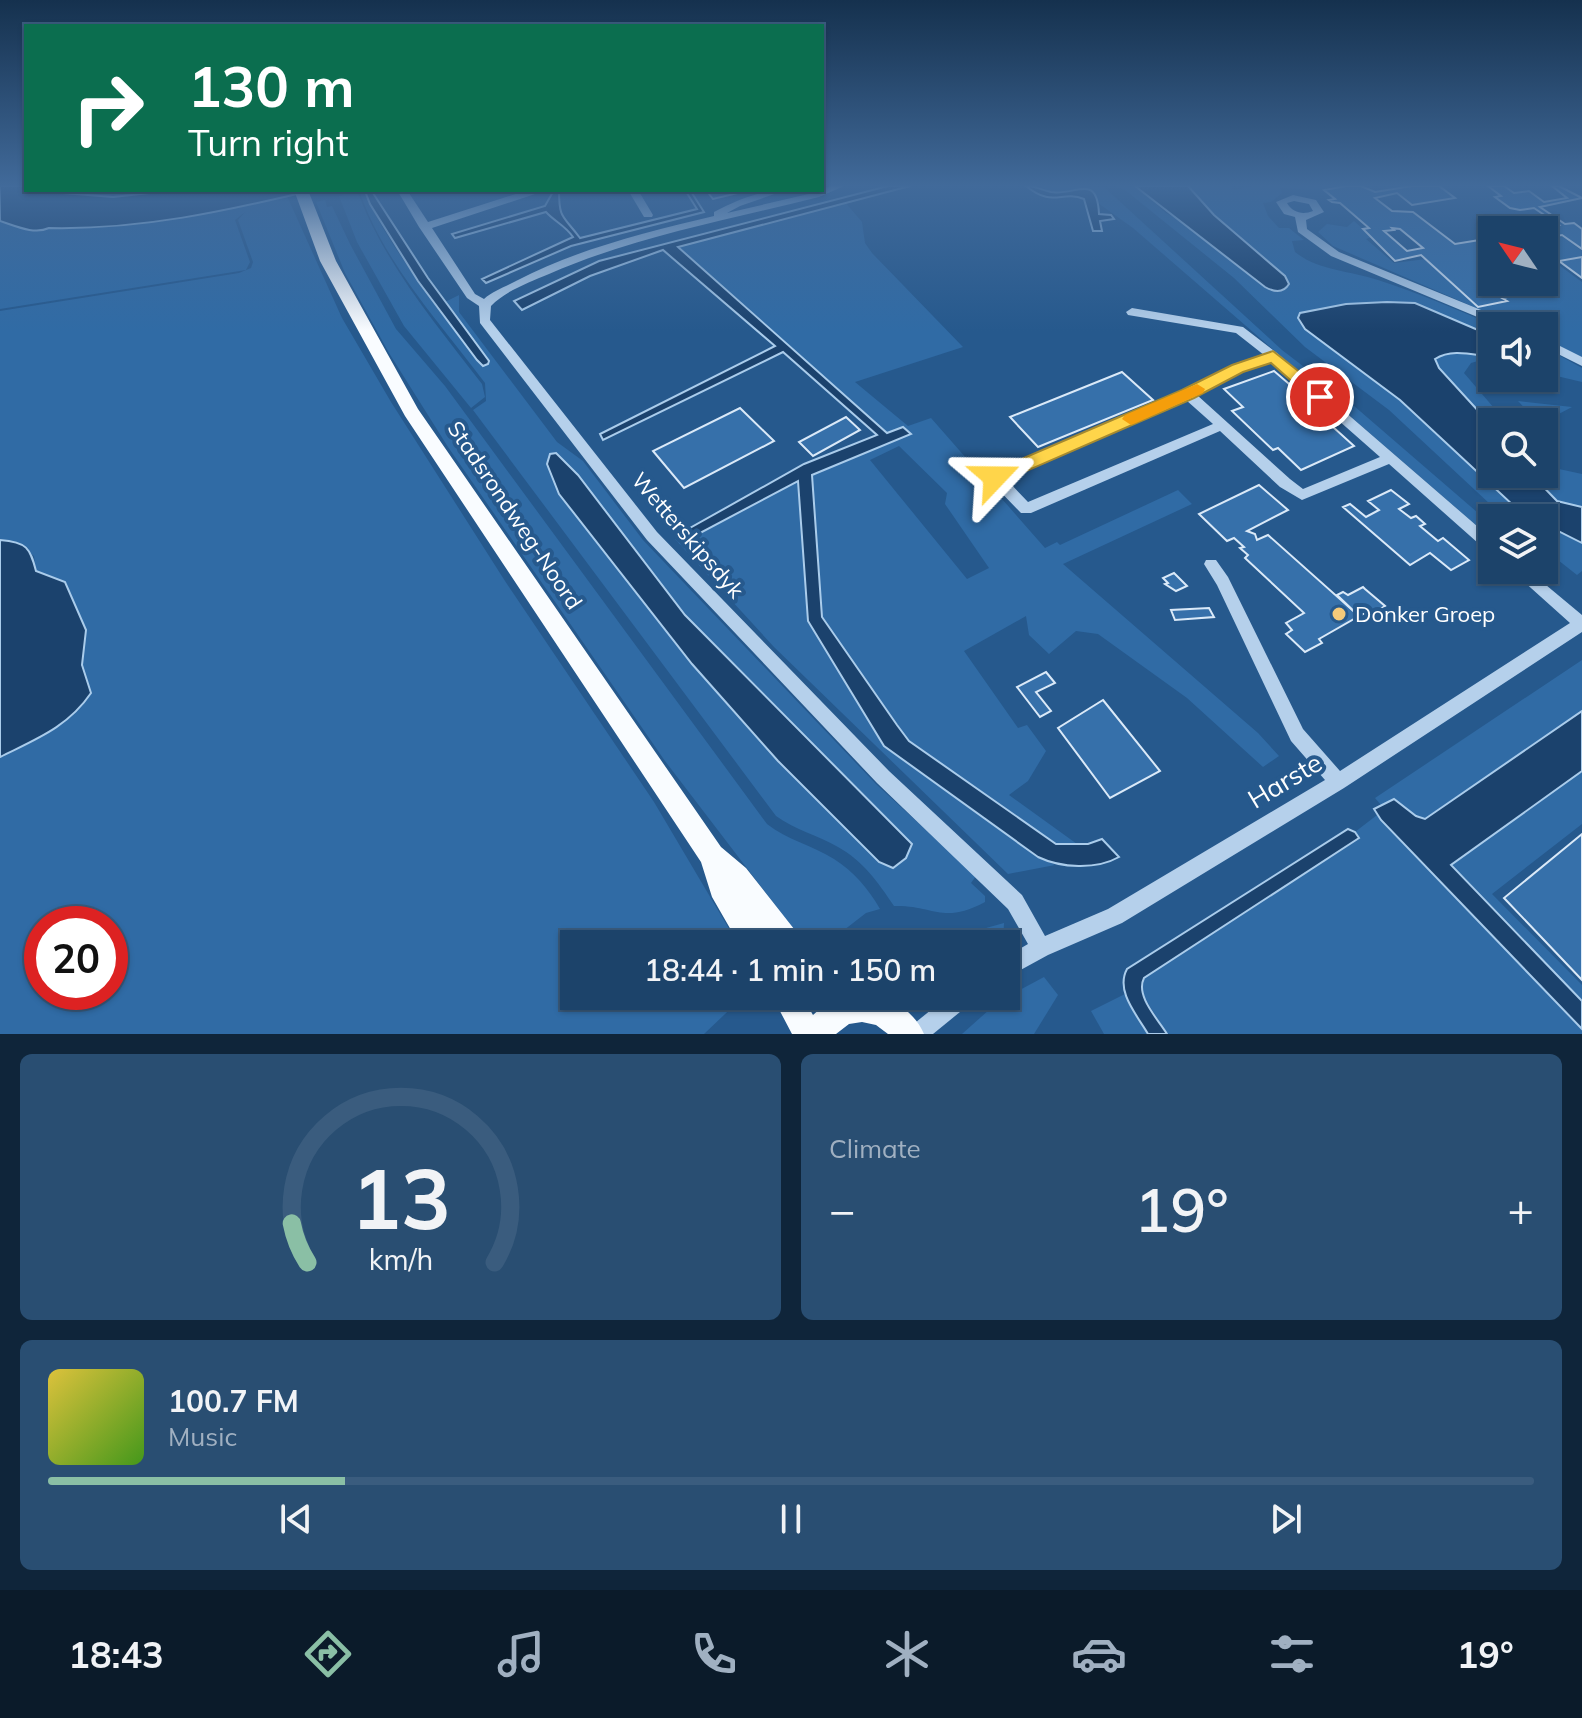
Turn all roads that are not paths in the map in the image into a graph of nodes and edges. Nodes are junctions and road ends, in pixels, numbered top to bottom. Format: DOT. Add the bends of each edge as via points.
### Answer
graph roads {
  1 [pos="319,234"];
  2 [pos="429,234"];
  3 [pos="660,234"];
  4 [pos="1308,234"];
  5 [pos="485,305"];
  6 [pos="1132,312"];
  7 [pos="1478,313"];
  8 [pos="1558,349"];
  9 [pos="1273,356"];
  10 [pos="1582,362"];
  11 [pos="1188,394"];
  12 [pos="1222,425"];
  13 [pos="1391,458"];
  14 [pos="1478,535"];
  15 [pos="1211,564"];
  16 [pos="1535,584"];
  17 [pos="1582,624"];
  18 [pos="1338,782"];
  19 [pos="712,856"];
  20 [pos="746,930"];
  21 [pos="777,930"];
  22 [pos="1041,948"];
  23 [pos="1020,960"];
  24 [pos="794,1010"];
  25 [pos="833,1010"];
  26 [pos="878,1010"];
  27 [pos="947,1010"];
  28 [pos="808,1034"];
  29 [pos="816,1034"];
  30 [pos="909,1034"];
  31 [pos="917,1034"];
  1 -- 19 [label="main road, Stadsrondweg-Noord" via="411,412"];
  2 -- 5 [label="street" via="471,296"];
  3 -- 5 [label="street" via="584,254"];
  4 -- 7 [label="street" via="1335,254"];
  5 -- 22 [label="street, Wetterskipsdyk" via="484,320 652,536 883,777 1015,902"];
  6 -- 9 [label="street" via="1239,330"];
  8 -- 10 [label="street"];
  9 -- 11 [label="street"];
  9 -- 13 [label="street"];
  11 -- 12 [label="street"];
  11 -- 12 [label="street" via="995,477 1026,509"];
  12 -- 13 [label="street" via="1302,495"];
  13 -- 14 [label="street"];
  15 -- 18 [label="street" via="1297,735"];
  16 -- 17 [label="street"];
  17 -- 18 [label="street, Harste"];
  18 -- 22 [label="street, Harste" via="1115,916"];
  19 -- 20 [label="main road, Stadsrondweg-Noord" via="721,888"];
  19 -- 21 [label="main road, Stadsrondweg-Noord" via="737,877"];
  22 -- 23 [label="street, Harste"];
  24 -- 28 [label="main road"];
  25 -- 29 [label="main road"];
  26 -- 30 [label="main road"];
  27 -- 31 [label="street"];
}
